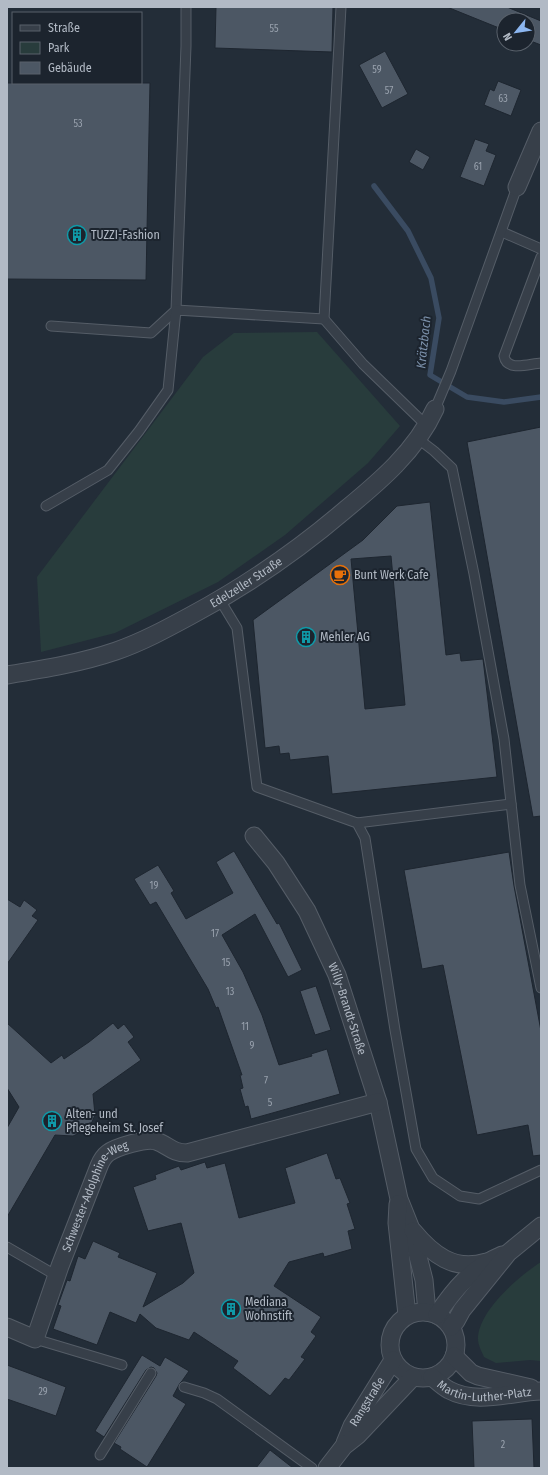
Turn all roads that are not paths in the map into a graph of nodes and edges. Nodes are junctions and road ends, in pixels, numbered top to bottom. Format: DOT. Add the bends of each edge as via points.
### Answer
graph roads {
  1 [pos="186,7"];
  2 [pos="341,7"];
  3 [pos="541,131"];
  4 [pos="517,187"];
  5 [pos="502,232"];
  6 [pos="541,249"];
  7 [pos="541,257"];
  8 [pos="176,310"];
  9 [pos="324,319"];
  10 [pos="51,326"];
  11 [pos="541,363"];
  12 [pos="434,409"];
  13 [pos="422,432"];
  14 [pos="46,506"];
  15 [pos="220,600"];
  16 [pos="7,675"];
  17 [pos="511,804"];
  18 [pos="358,823"];
  19 [pos="254,836"];
  20 [pos="541,988"];
  21 [pos="378,1102"];
  22 [pos="541,1170"];
  23 [pos="399,1200"];
  24 [pos="541,1226"];
  25 [pos="411,1229"];
  26 [pos="7,1247"];
  27 [pos="508,1253"];
  28 [pos="488,1261"];
  29 [pos="57,1276"];
  30 [pos="432,1313"];
  31 [pos="407,1315"];
  32 [pos="7,1327"];
  33 [pos="451,1327"];
  34 [pos="35,1339"];
  35 [pos="454,1356"];
  36 [pos="393,1360"];
  37 [pos="122,1365"];
  38 [pos="151,1373"];
  39 [pos="413,1377"];
  40 [pos="432,1377"];
  41 [pos="184,1387"];
  42 [pos="540,1391"];
  43 [pos="344,1446"];
  44 [pos="100,1455"];
  45 [pos="312,1468"];
  46 [pos="327,1468"];
  1 -- 8 [label="lane"];
  2 -- 9 [label="lane"];
  3 -- 4 [label="street"];
  4 -- 5 [label="lane"];
  5 -- 6 [label="lane"];
  5 -- 12 [label="lane" via="451,371"];
  7 -- 11 [label="lane" via="504,356 509,365"];
  8 -- 9 [label="lane"];
  8 -- 10 [label="lane" via="151,333"];
  8 -- 14 [label="lane" via="168,390 108,470"];
  9 -- 13 [label="lane"];
  12 -- 13 [label="street, Edelzeller Straße"];
  13 -- 15 [label="street, Edelzeller Straße" via="376,483 322,530"];
  13 -- 17 [label="lane" via="434,451 452,468 504,739"];
  15 -- 16 [label="street, Edelzeller Straße" via="169,628 117,651"];
  15 -- 18 [label="lane" via="237,628 256,788"];
  17 -- 18 [label="lane"];
  17 -- 20 [label="lane" via="520,885"];
  18 -- 22 [label="lane" via="365,838 416,1149 433,1178 460,1196 479,1199"];
  19 -- 21 [label="street, Willy-Brandt-Straße" via="276,863 307,912 338,975"];
  21 -- 23 [label="street, Willy-Brandt-Straße"];
  21 -- 29 [label="street, Schwester-Adolphine-Weg" via="187,1153 173,1151 156,1141 149,1140 114,1149 102,1160"];
  23 -- 25 [label="street, Willy-Brandt-Straße"];
  23 -- 31 [label="street, Willy-Brandt-Straße" via="397,1223"];
  24 -- 27 [label="street"];
  25 -- 28 [label="street" via="429,1249 455,1263 465,1266"];
  25 -- 30 [label="street, Willy-Brandt-Straße"];
  26 -- 29 [label="lane"];
  27 -- 28 [label="street"];
  27 -- 33 [label="street"];
  28 -- 30 [label="street"];
  29 -- 34 [label="street, Schwester-Adolphine-Weg"];
  30 -- 31 [label="street"];
  30 -- 33 [label="street"];
  31 -- 36 [label="street" via="394,1327 391,1334 389,1343"];
  32 -- 34 [label="street"];
  33 -- 35 [label="street, Martin-Luther-Platz" via="456,1341"];
  34 -- 37 [label="lane"];
  35 -- 40 [label="street, Martin-Luther-Platz" via="446,1369"];
  35 -- 42 [label="street, Martin-Luther-Platz" via="478,1376"];
  36 -- 39 [label="street" via="398,1368"];
  36 -- 43 [label="street, Rangstraße" via="352,1426"];
  38 -- 44 [label="lane"];
  39 -- 40 [label="street, Martin-Luther-Platz"];
  39 -- 43 [label="street, Rangstraße" via="358,1435"];
  40 -- 42 [label="street, Martin-Luther-Platz" via="448,1390 466,1396 491,1397"];
  41 -- 45 [label="lane" via="218,1400"];
  43 -- 46 [label="street, Rangstraße"];
}
